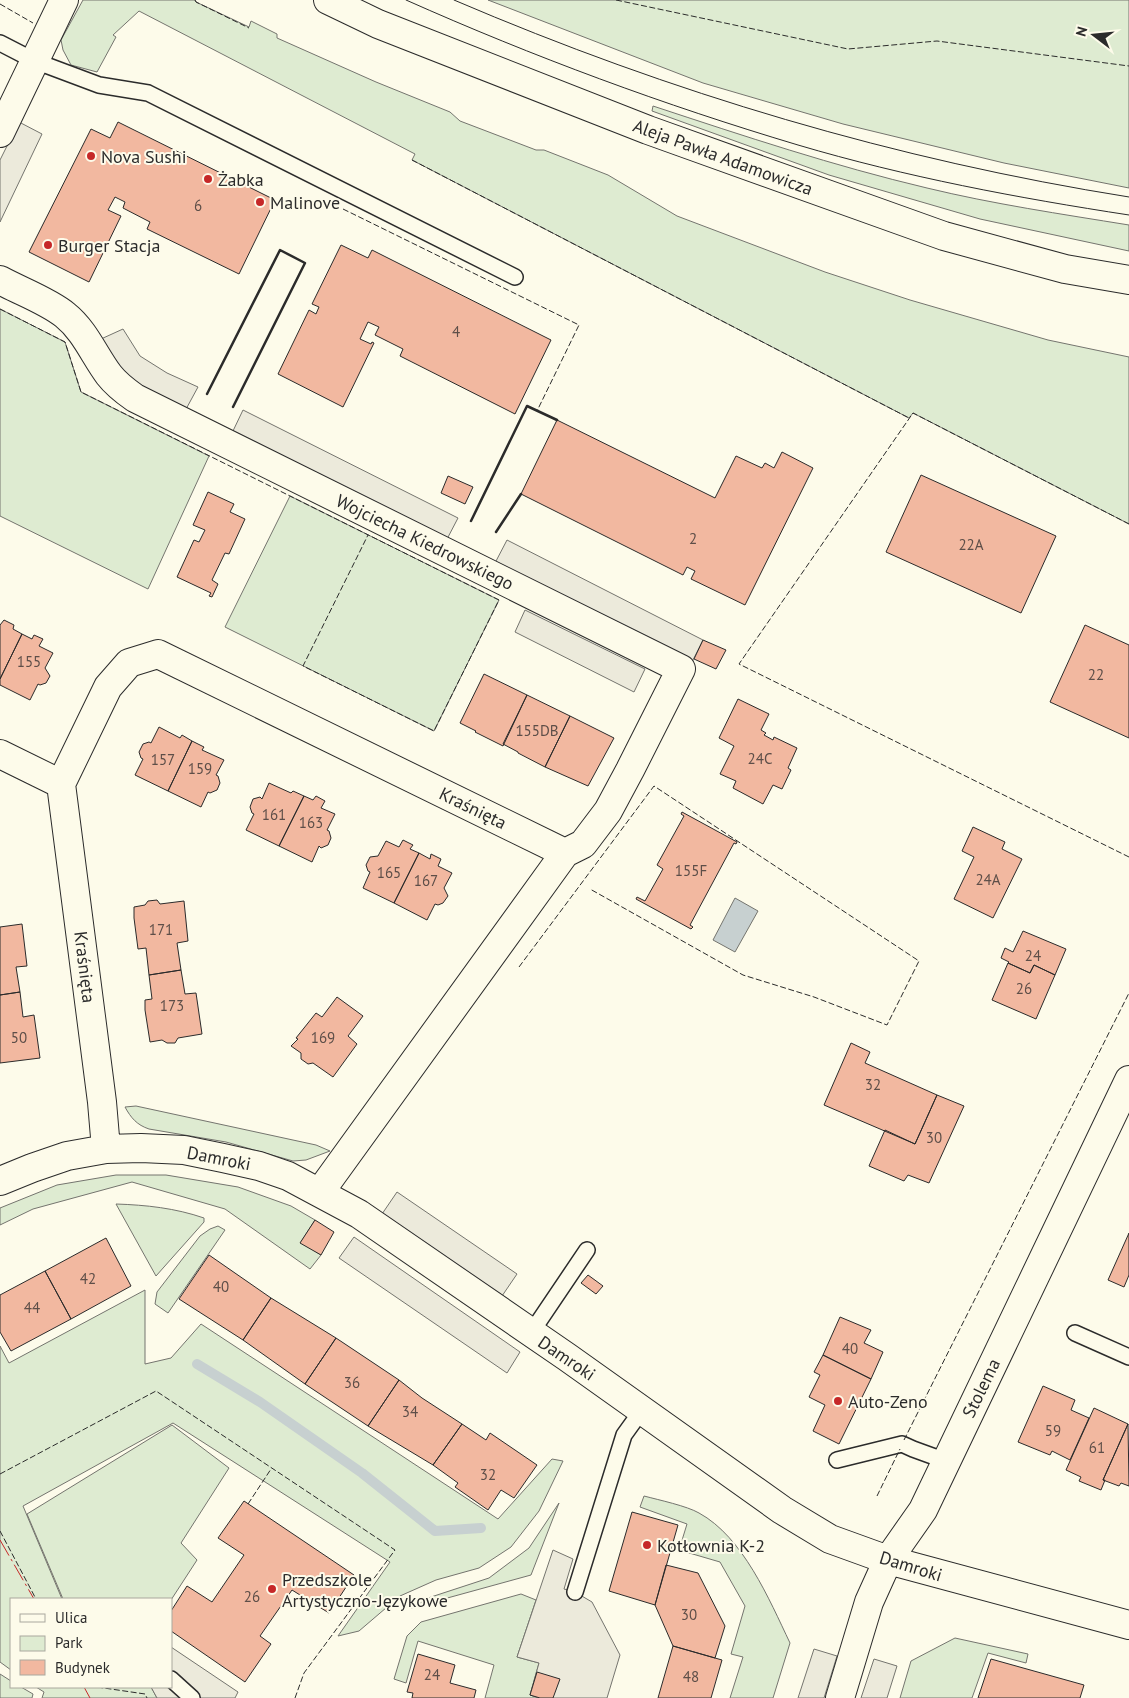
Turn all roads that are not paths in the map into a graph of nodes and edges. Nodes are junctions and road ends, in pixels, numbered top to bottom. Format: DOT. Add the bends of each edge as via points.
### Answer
graph roads {
  1 [pos="64,0"];
  2 [pos="328,0"];
  3 [pos="0,43"];
  4 [pos="35,61"];
  5 [pos="0,133"];
  6 [pos="515,277"];
  7 [pos="0,280"];
  8 [pos="1129,280"];
  9 [pos="0,754"];
  10 [pos="61,784"];
  11 [pos="565,853"];
  12 [pos="1129,1080"];
  13 [pos="106,1149"];
  14 [pos="0,1181"];
  15 [pos="320,1192"];
  16 [pos="587,1250"];
  17 [pos="1075,1332"];
  18 [pos="531,1333"];
  19 [pos="1129,1357"];
  20 [pos="642,1410"];
  21 [pos="837,1460"];
  22 [pos="946,1461"];
  23 [pos="888,1560"];
  24 [pos="575,1592"];
  25 [pos="1129,1625"];
  26 [pos="172,1680"];
  27 [pos="192,1698"];
  28 [pos="840,1698"];
  1 -- 4 [label="street"];
  2 -- 8 [label="street, Aleja Pawła Adamowicza" via="378,24 648,130 944,236 1065,269"];
  3 -- 4 [label="lane"];
  4 -- 5 [label="street"];
  4 -- 6 [label="lane" via="99,85 148,93"];
  7 -- 11 [label="street, Wojciecha Kiedrowskiego" via="65,315 82,334 108,374 135,398 681,669 608,811 583,844"];
  9 -- 10 [label="street"];
  10 -- 11 [label="street, Kraśnięta" via="108,687 129,663 158,654"];
  10 -- 13 [label="street, Kraśnięta"];
  11 -- 15 [label="street"];
  12 -- 22 [label="street, Stolema"];
  13 -- 14 [label="street, Damroki" via="67,1156"];
  13 -- 15 [label="street, Damroki" via="184,1150 259,1166"];
  15 -- 18 [label="street, Damroki" via="359,1214"];
  16 -- 18 [label="lane"];
  17 -- 19 [label="lane"];
  18 -- 20 [label="street, Damroki"];
  20 -- 23 [label="street, Damroki" via="782,1510 830,1539"];
  20 -- 24 [label="lane" via="624,1435"];
  21 -- 22 [label="lane" via="902,1444"];
  22 -- 23 [label="street, Stolema" via="922,1510"];
  23 -- 25 [label="street, Damroki"];
  23 -- 28 [label="street, Stolema" via="869,1602"];
  26 -- 27 [label="lane"];
}
